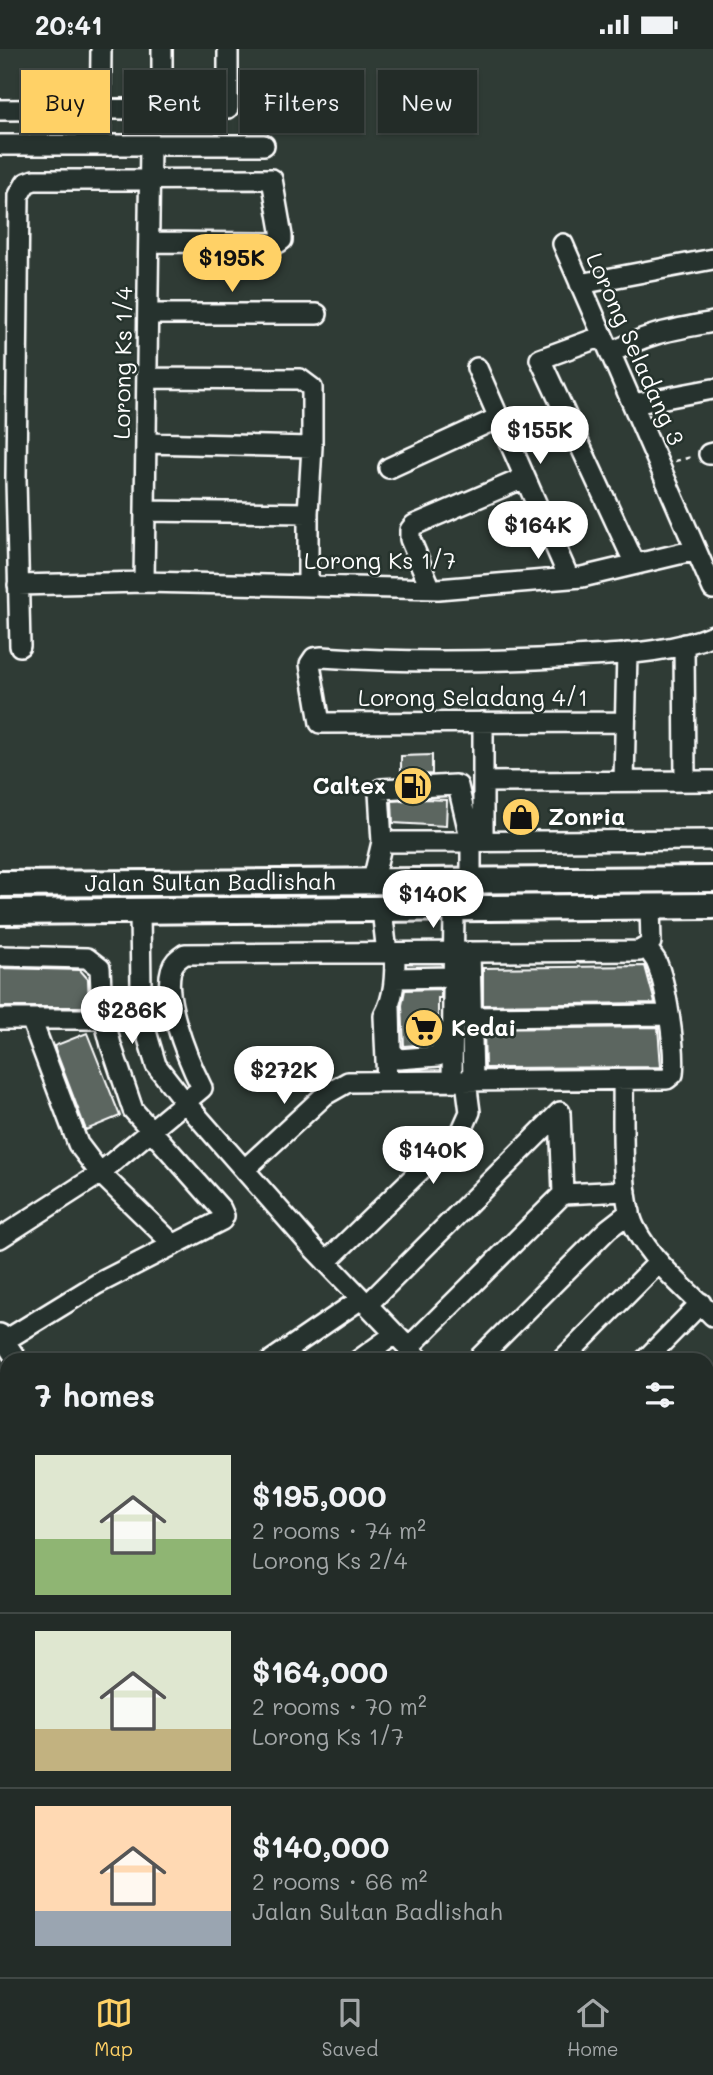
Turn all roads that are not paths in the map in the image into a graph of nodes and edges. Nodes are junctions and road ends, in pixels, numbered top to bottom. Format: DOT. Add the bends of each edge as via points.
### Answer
graph roads {
  1 [pos="101,49"];
  2 [pos="162,49"];
  3 [pos="228,49"];
  4 [pos="101,70"];
  5 [pos="162,70"];
  6 [pos="226,108"];
  7 [pos="0,110"];
  8 [pos="21,110"];
  9 [pos="100,133"];
  10 [pos="0,145"];
  11 [pos="100,145"];
  12 [pos="150,145"];
  13 [pos="264,145"];
  14 [pos="150,180"];
  15 [pos="149,241"];
  16 [pos="563,244"];
  17 [pos="713,259"];
  18 [pos="580,284"];
  19 [pos="148,314"];
  20 [pos="317,314"];
  21 [pos="713,323"];
  22 [pos="607,345"];
  23 [pos="477,368"];
  24 [pos="147,378"];
  25 [pos="713,389"];
  26 [pos="633,404"];
  27 [pos="498,418"];
  28 [pos="146,443"];
  29 [pos="312,447"];
  30 [pos="388,468"];
  31 [pos="524,478"];
  32 [pos="145,511"];
  33 [pos="308,513"];
  34 [pos="696,550"];
  35 [pos="635,564"];
  36 [pos="569,578"];
  37 [pos="144,582"];
  38 [pos="19,585"];
  39 [pos="308,585"];
  40 [pos="431,589"];
  41 [pos="713,589"];
  42 [pos="713,635"];
  43 [pos="684,644"];
  44 [pos="20,646"];
  45 [pos="627,653"];
  46 [pos="483,722"];
  47 [pos="625,722"];
  48 [pos="624,781"];
  49 [pos="685,781"];
  50 [pos="713,781"];
  51 [pos="483,782"];
  52 [pos="713,840"];
  53 [pos="477,841"];
  54 [pos="382,842"];
  55 [pos="471,879"];
  56 [pos="713,879"];
  57 [pos="373,880"];
  58 [pos="0,884"];
  59 [pos="713,906"];
  60 [pos="650,907"];
  61 [pos="382,910"];
  62 [pos="454,910"];
  63 [pos="0,912"];
  64 [pos="140,913"];
  65 [pos="643,949"];
  66 [pos="461,952"];
  67 [pos="391,953"];
  68 [pos="0,956"];
  69 [pos="452,977"];
  70 [pos="395,978"];
  71 [pos="452,1002"];
  72 [pos="390,1006"];
  73 [pos="668,1015"];
  74 [pos="472,1017"];
  75 [pos="0,1019"];
  76 [pos="31,1019"];
  77 [pos="104,1019"];
  78 [pos="560,1080"];
  79 [pos="623,1080"];
  80 [pos="464,1081"];
  81 [pos="387,1082"];
  82 [pos="184,1101"];
  83 [pos="560,1112"];
  84 [pos="150,1131"];
  85 [pos="245,1169"];
  86 [pos="100,1173"];
  87 [pos="626,1191"];
  88 [pos="563,1194"];
  89 [pos="630,1212"];
  90 [pos="0,1238"];
  91 [pos="174,1245"];
  92 [pos="326,1262"];
  93 [pos="659,1262"];
  94 [pos="364,1302"];
  95 [pos="707,1310"];
  96 [pos="408,1347"];
  97 [pos="6,1348"];
  98 [pos="283,1353"];
  99 [pos="385,1353"];
  100 [pos="484,1353"];
  101 [pos="569,1353"];
  102 [pos="654,1353"];
  1 -- 4 [label="street"];
  2 -- 5 [label="street"];
  3 -- 6 [label="street"];
  7 -- 8 [label="street"];
  9 -- 11 [label="street"];
  10 -- 11 [label="street"];
  11 -- 12 [label="street"];
  12 -- 13 [label="street"];
  12 -- 14 [label="street, Lorong Ks 1/4"];
  14 -- 15 [label="street, Lorong Ks 1/4"];
  14 -- 15 [label="street" via="272,179 282,240"];
  14 -- 38 [label="street" via="34,180 26,183 19,195"];
  15 -- 19 [label="street, Lorong Ks 1/4"];
  16 -- 18 [label="street, Lorong Seladang 3"];
  17 -- 18 [label="street"];
  18 -- 22 [label="street, Lorong Seladang 3"];
  19 -- 20 [label="street"];
  19 -- 24 [label="street, Lorong Ks 1/4"];
  21 -- 22 [label="street"];
  22 -- 26 [label="street, Lorong Seladang 3"];
  22 -- 35 [label="street" via="540,359"];
  23 -- 27 [label="street"];
  24 -- 28 [label="street, Lorong Ks 1/4"];
  24 -- 29 [label="street" via="300,379 312,388"];
  25 -- 26 [label="street"];
  26 -- 34 [label="street, Lorong Seladang 3"];
  27 -- 30 [label="street"];
  27 -- 31 [label="street"];
  28 -- 29 [label="street"];
  28 -- 32 [label="street, Lorong Ks 1/4"];
  29 -- 33 [label="street"];
  31 -- 36 [label="street"];
  31 -- 40 [label="street" via="414,525 410,539"];
  32 -- 33 [label="street"];
  32 -- 37 [label="street, Lorong Ks 1/4"];
  33 -- 39 [label="street"];
  34 -- 35 [label="street, Lorong Ks 1/7"];
  34 -- 41 [label="street, Lorong Seladang 3"];
  35 -- 36 [label="street, Lorong Ks 1/7"];
  36 -- 40 [label="street, Lorong Ks 1/7"];
  37 -- 38 [label="street, Lorong Ks 1/7"];
  37 -- 39 [label="street, Lorong Ks 1/7"];
  38 -- 44 [label="street"];
  39 -- 40 [label="street, Lorong Ks 1/7"];
  42 -- 43 [label="street"];
  43 -- 45 [label="street"];
  43 -- 49 [label="street"];
  45 -- 46 [label="street, Lorong Seladang 4/1" via="488,662 314,658 310,664 320,723"];
  45 -- 47 [label="street"];
  46 -- 47 [label="street, Lorong Seladang 4/1"];
  46 -- 51 [label="street"];
  47 -- 48 [label="street"];
  48 -- 49 [label="street"];
  48 -- 51 [label="street"];
  49 -- 50 [label="street"];
  51 -- 53 [label="street"];
  52 -- 53 [label="street"];
  53 -- 54 [label="street"];
  53 -- 54 [label="street" via="455,785 381,789"];
  53 -- 55 [label="street"];
  54 -- 57 [label="street"];
  55 -- 56 [label="main road, Jalan Sultan Badlishah"];
  55 -- 57 [label="main road, Jalan Sultan Badlishah"];
  57 -- 58 [label="main road, Jalan Sultan Badlishah"];
  59 -- 60 [label="main road, Jalan Sultan Badlishah"];
  60 -- 62 [label="main road, Jalan Sultan Badlishah"];
  60 -- 65 [label="street" via="651,942"];
  61 -- 62 [label="main road, Jalan Sultan Badlishah"];
  61 -- 64 [label="main road, Jalan Sultan Badlishah"];
  61 -- 67 [label="street"];
  62 -- 66 [label="street"];
  63 -- 64 [label="main road, Jalan Sultan Badlishah"];
  64 -- 82 [label="street" via="145,1028 156,1065"];
  65 -- 66 [label="street"];
  65 -- 73 [label="street" via="656,961"];
  66 -- 67 [label="street"];
  66 -- 69 [label="street"];
  66 -- 74 [label="street"];
  67 -- 70 [label="street"];
  67 -- 82 [label="street" via="185,954 175,961 173,1015 202,1088"];
  68 -- 77 [label="street" via="88,958 100,968"];
  69 -- 70 [label="street"];
  69 -- 71 [label="street"];
  70 -- 72 [label="street"];
  71 -- 72 [label="street" via="441,1012 441,1052 433,1058 394,1056"];
  71 -- 80 [label="street"];
  72 -- 81 [label="street" via="384,1016"];
  73 -- 74 [label="street"];
  73 -- 79 [label="street" via="673,1073 667,1079"];
  74 -- 80 [label="street"];
  75 -- 76 [label="street"];
  76 -- 77 [label="street"];
  76 -- 86 [label="street" via="78,1144"];
  77 -- 84 [label="street" via="133,1110"];
  78 -- 79 [label="street"];
  78 -- 80 [label="street"];
  78 -- 83 [label="street"];
  79 -- 87 [label="street"];
  80 -- 81 [label="street"];
  80 -- 92 [label="street" via="470,1112 462,1130"];
  81 -- 85 [label="street" via="338,1086"];
  82 -- 84 [label="street"];
  82 -- 85 [label="street"];
  83 -- 88 [label="street"];
  83 -- 94 [label="street"];
  84 -- 86 [label="street"];
  84 -- 91 [label="street" via="224,1216"];
  85 -- 92 [label="street"];
  86 -- 90 [label="street"];
  86 -- 91 [label="street"];
  87 -- 88 [label="street"];
  87 -- 89 [label="street"];
  88 -- 96 [label="street"];
  89 -- 93 [label="street" via="635,1228"];
  89 -- 100 [label="street"];
  91 -- 97 [label="street" via="97,1284"];
  92 -- 94 [label="street"];
  93 -- 95 [label="street"];
  93 -- 101 [label="street"];
  94 -- 96 [label="street"];
  94 -- 98 [label="street"];
  95 -- 102 [label="street"];
  96 -- 99 [label="street"];
}
